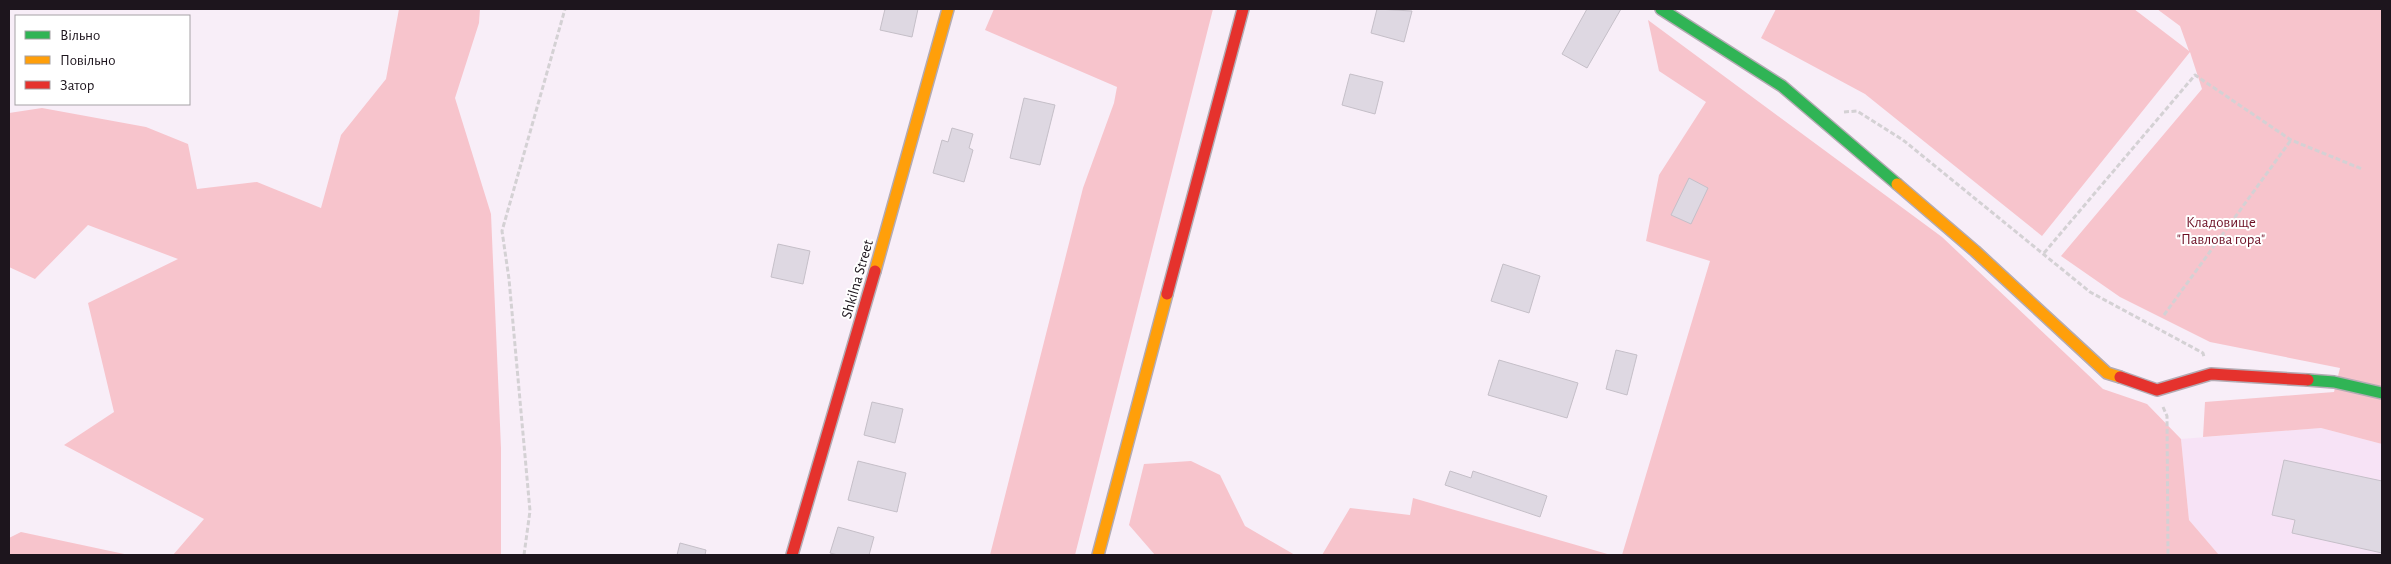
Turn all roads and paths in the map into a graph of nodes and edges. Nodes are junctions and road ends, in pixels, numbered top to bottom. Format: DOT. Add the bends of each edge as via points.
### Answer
graph roads {
  1 [pos="565,9"];
  2 [pos="948,9"];
  3 [pos="1243,9"];
  4 [pos="1661,9"];
  5 [pos="1817,116"];
  6 [pos="2291,140"];
  7 [pos="2362,169"];
  8 [pos="2044,253"];
  9 [pos="2164,315"];
  10 [pos="2211,374"];
  11 [pos="2157,390"];
  12 [pos="2382,393"];
  13 [pos="524,555"];
  14 [pos="792,555"];
  15 [pos="1098,555"];
  16 [pos="2168,555"];
  1 -- 13 [label="path" via="502,231 530,511"];
  2 -- 14 [label="street, Shkilna Street"];
  3 -- 15 [label="street"];
  4 -- 5 [label="street" via="1782,86"];
  5 -- 8 [label="path" via="1857,111 1903,140"];
  5 -- 11 [label="street" via="1975,250 2107,373"];
  6 -- 7 [label="path"];
  6 -- 8 [label="path" via="2195,75"];
  6 -- 9 [label="path"];
  8 -- 10 [label="path" via="2090,292 2203,354"];
  10 -- 11 [label="street"];
  10 -- 12 [label="street" via="2334,382"];
  11 -- 16 [label="path" via="2167,416"];
}
